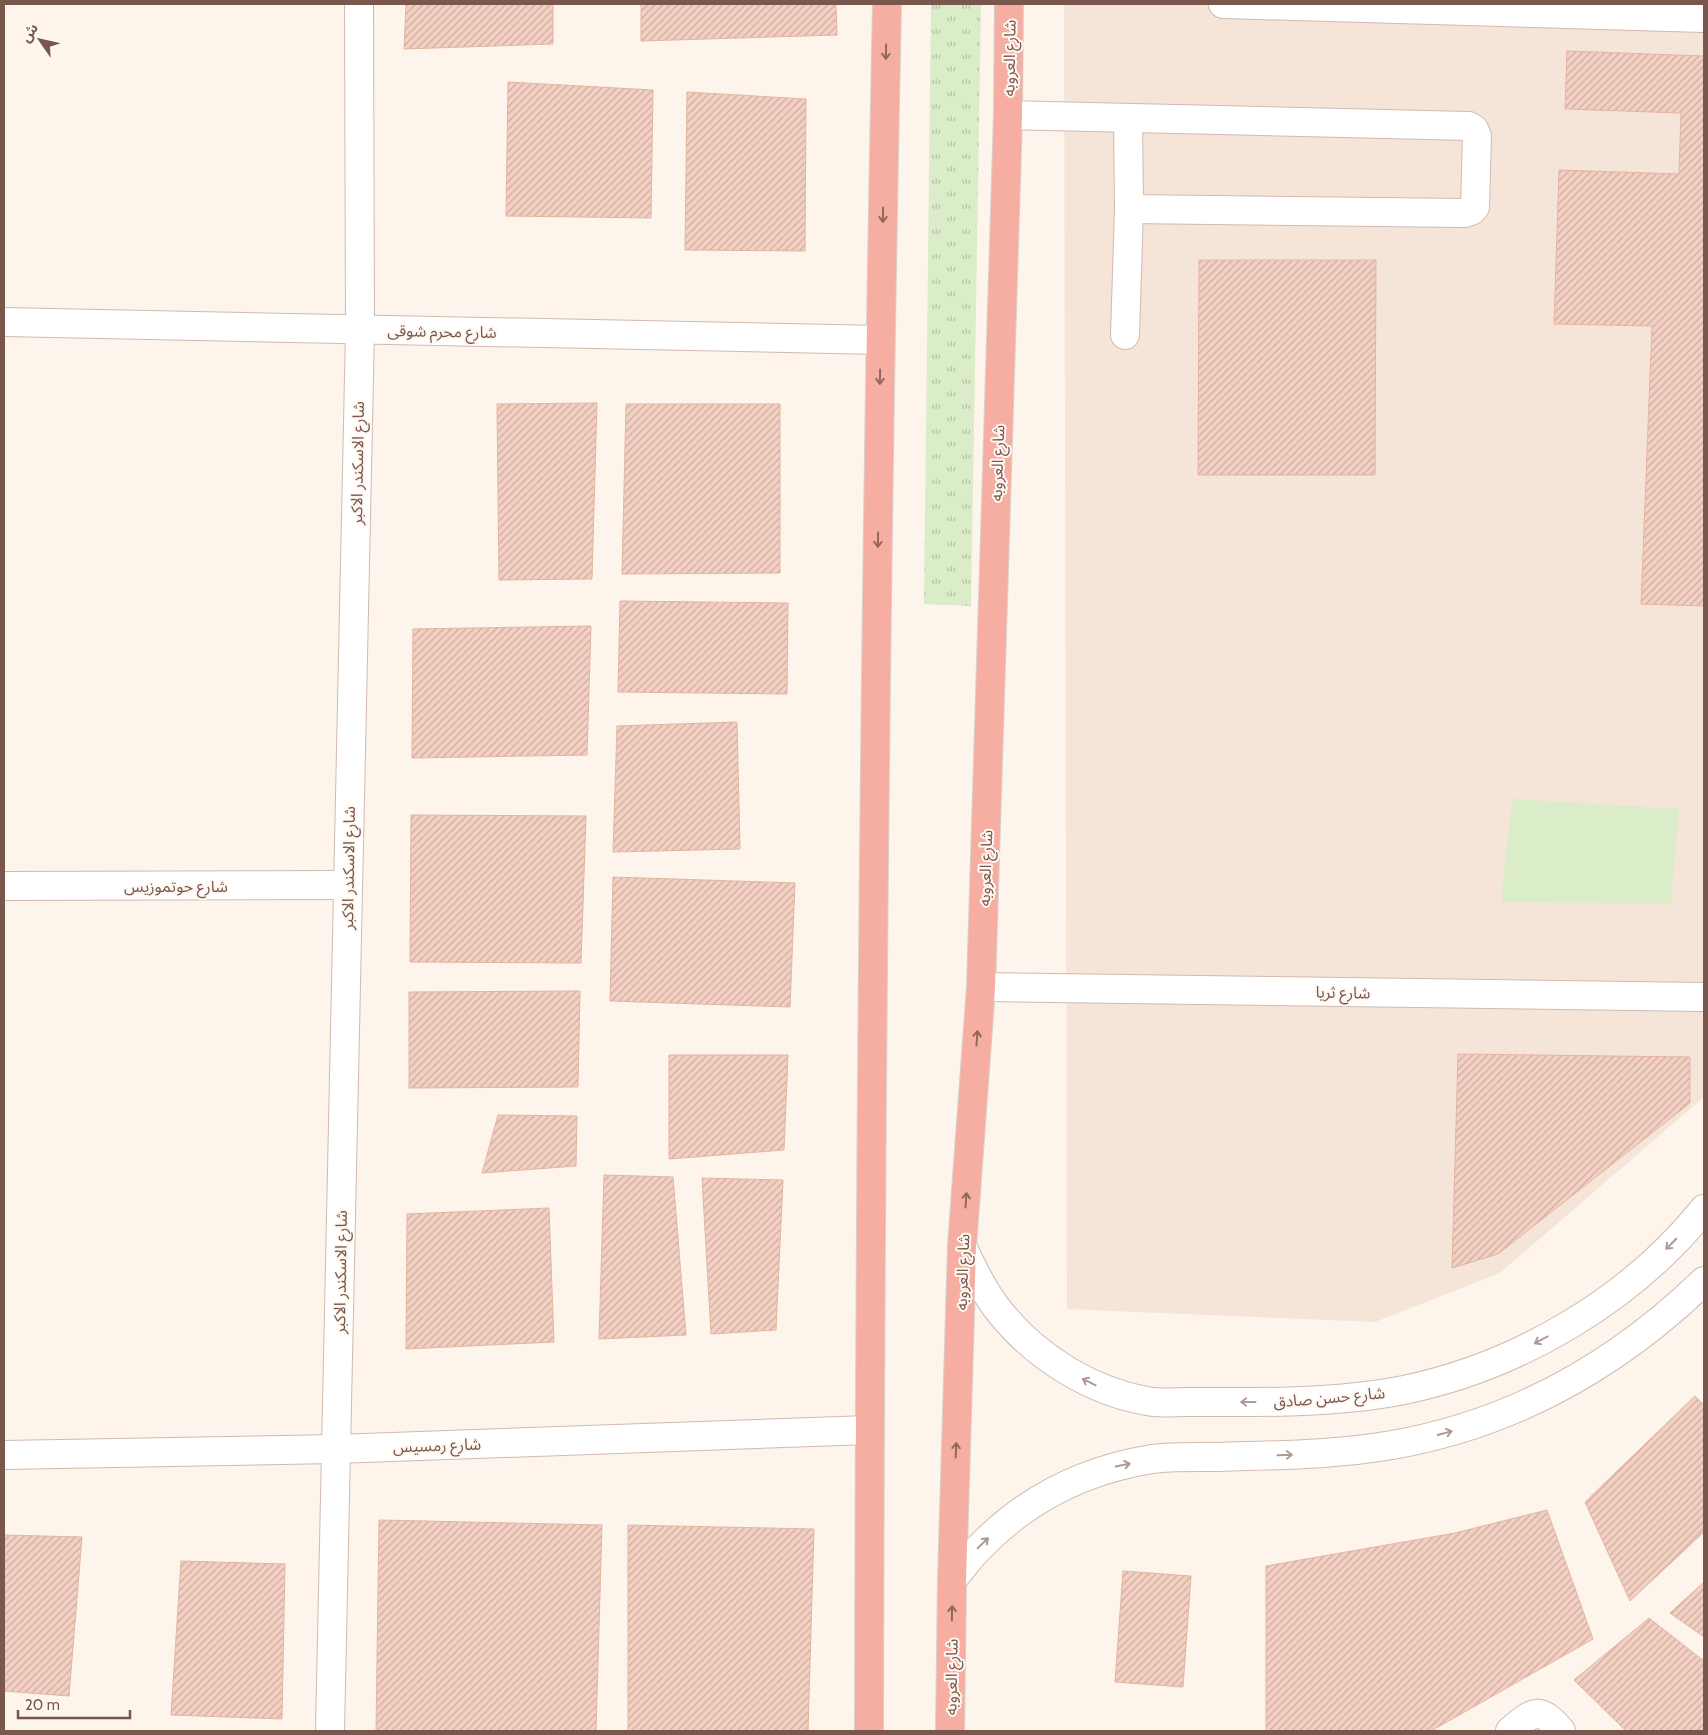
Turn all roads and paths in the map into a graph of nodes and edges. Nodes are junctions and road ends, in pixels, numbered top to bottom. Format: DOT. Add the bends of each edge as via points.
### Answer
graph roads {
  1 [pos="359,4"];
  2 [pos="887,4"];
  3 [pos="1010,4"];
  4 [pos="1223,4"];
  5 [pos="1520,8"];
  6 [pos="1704,18"];
  7 [pos="1008,115"];
  8 [pos="1128,118"];
  9 [pos="1129,209"];
  10 [pos="4,322"];
  11 [pos="360,330"];
  12 [pos="1126,335"];
  13 [pos="880,340"];
  14 [pos="348,885"];
  15 [pos="4,886"];
  16 [pos="981,987"];
  17 [pos="1704,996"];
  18 [pos="1704,1209"];
  19 [pos="962,1246"];
  20 [pos="1704,1281"];
  21 [pos="869,1430"];
  22 [pos="336,1449"];
  23 [pos="4,1455"];
  24 [pos="952,1580"];
  25 [pos="330,1731"];
  26 [pos="869,1731"];
  27 [pos="950,1731"];
  28 [pos="1510,1731"];
  29 [pos="1561,1731"];
  1 -- 11 [label="street, شارع الاسكندر الاكبر"];
  2 -- 13 [label="highway, one-way"];
  3 -- 7 [label="highway, شارع العروبه"];
  4 -- 5 [label="street"];
  5 -- 6 [label="street"];
  7 -- 8 [label="street"];
  7 -- 16 [label="highway, شارع العروبه"];
  8 -- 9 [label="street"];
  8 -- 9 [label="street" via="1469,126 1477,136 1475,207 1471,212"];
  9 -- 12 [label="street"];
  10 -- 11 [label="street, شارع محرم شوقى"];
  11 -- 13 [label="street, شارع محرم شوقى"];
  11 -- 14 [label="street, شارع الاسكندر الاكبر"];
  13 -- 21 [label="highway, one-way"];
  14 -- 15 [label="street, شارع حوتموزيس"];
  14 -- 22 [label="street, شارع الاسكندر الاكبر"];
  16 -- 17 [label="street, شارع ثريا"];
  19 -- 16 [label="highway, شارع العروبه, one-way"];
  18 -- 19 [label="street, شارع حسن صادق, one-way" via="1649,1266 1606,1300 1555,1333 1514,1354 1449,1378 1404,1390 1290,1402 1154,1402 1098,1386 1071,1373 1020,1334 992,1300"];
  24 -- 19 [label="highway, شارع العروبه, one-way"];
  24 -- 20 [label="street, one-way" via="1001,1526 1040,1498 1114,1466 1154,1459 1315,1454 1367,1449 1470,1426 1519,1407 1611,1358 1654,1327"];
  21 -- 22 [label="street, شارع رمسيس"];
  21 -- 26 [label="highway"];
  22 -- 23 [label="street, شارع رمسيس"];
  22 -- 25 [label="street, شارع الاسكندر الاكبر"];
  27 -- 24 [label="highway, شارع العروبه, one-way"];
  28 -- 29 [label="street" via="1530,1715 1539,1714 1548,1717"];
}
